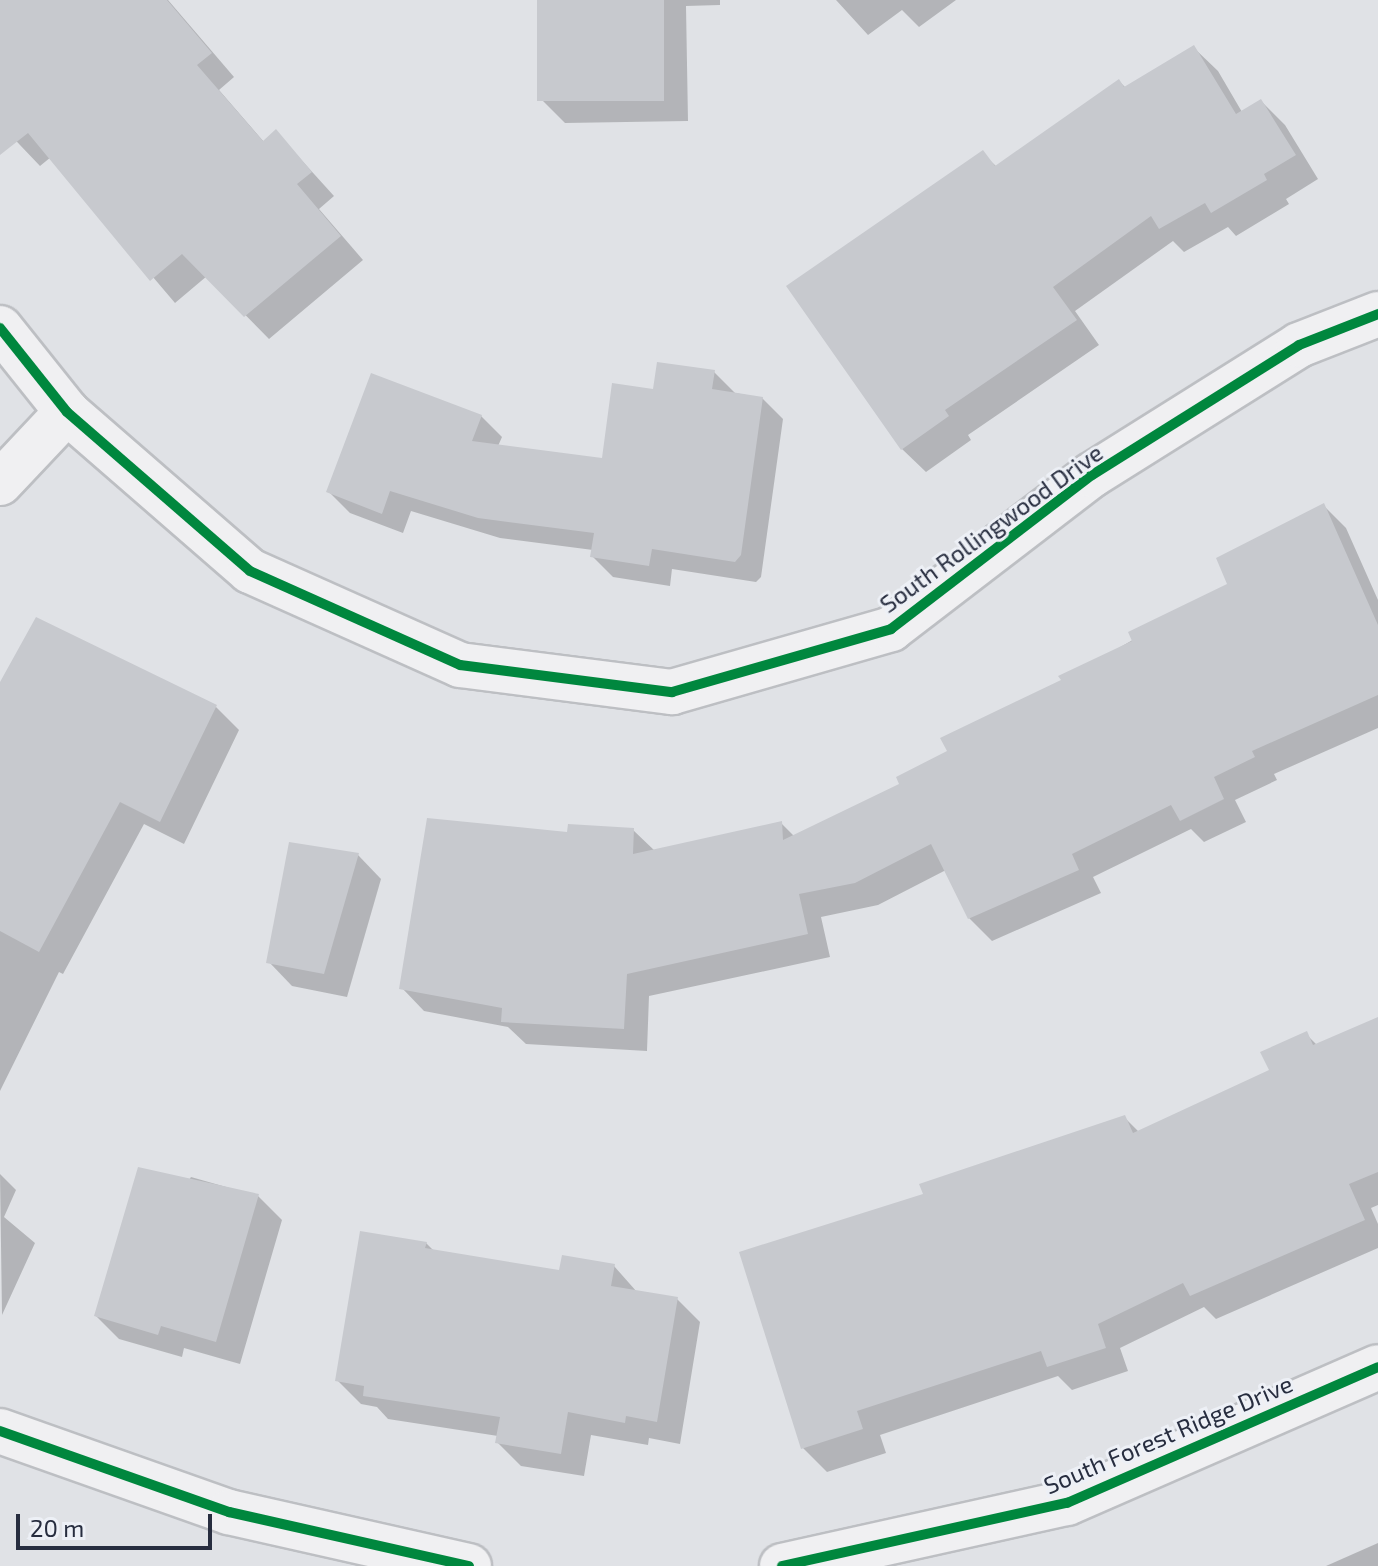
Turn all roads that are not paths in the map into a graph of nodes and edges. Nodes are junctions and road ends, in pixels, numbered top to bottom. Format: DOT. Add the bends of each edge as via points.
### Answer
graph roads {
  1 [pos="1378,314"];
  2 [pos="0,328"];
  3 [pos="67,412"];
  4 [pos="0,483"];
  5 [pos="1378,1367"];
  6 [pos="0,1431"];
  7 [pos="469,1566"];
  8 [pos="782,1566"];
  1 -- 3 [label="street, South Rollingwood Drive" via="1299,345 1092,475 891,629 672,692 460,665 250,571"];
  2 -- 3 [label="street, South Rollingwood Drive"];
  3 -- 4 [label="street"];
  5 -- 8 [label="street, South Forest Ridge Drive" via="1067,1503"];
  6 -- 7 [label="street" via="229,1512"];
}
